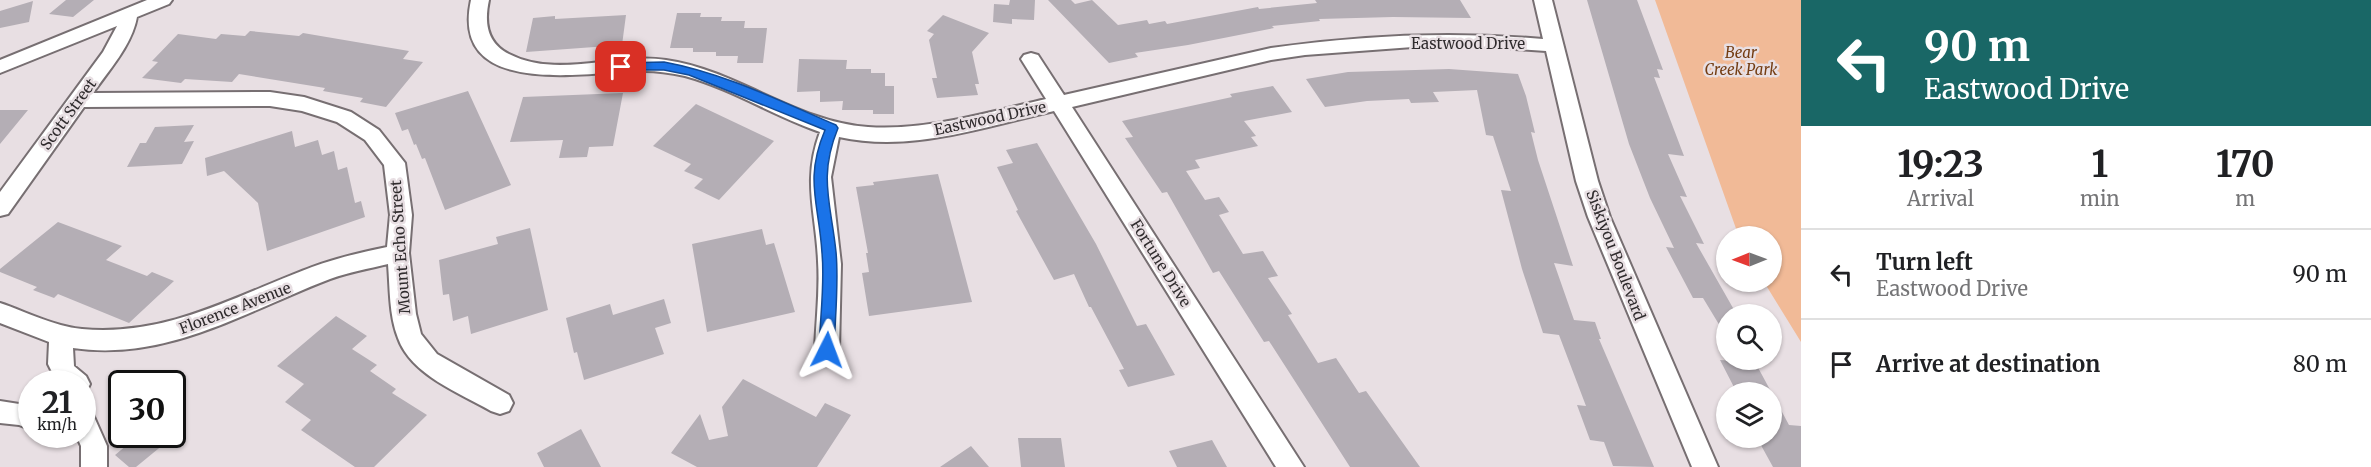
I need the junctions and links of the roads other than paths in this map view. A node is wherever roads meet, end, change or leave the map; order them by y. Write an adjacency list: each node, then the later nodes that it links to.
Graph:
1 (163, 0): 4 (street)
2 (480, 0): 10 (street, Eastwood Drive)
3 (1544, 0): 5 (street, Siskiyou Boulevard)
4 (128, 15): 7 (street); 8 (street, Scott Street)
5 (1554, 46): 9 (street, Eastwood Drive); 21 (street, Siskiyou Boulevard)
6 (1031, 59): 9 (street, Fortune Drive)
7 (0, 67)
8 (79, 100): 11 (street, Scott Street); 12 (street, Mount Echo Street)
9 (1059, 104): 10 (street, Eastwood Drive); 20 (street, Fortune Drive)
10 (832, 128): 15 (street)
11 (0, 208)
12 (398, 253): 14 (street, Florence Avenue); 17 (street, Mount Echo Street)
13 (0, 313): 14 (street, Florence Avenue)
14 (62, 336): 16 (street)
15 (827, 350)
16 (62, 370)
17 (500, 403)
18 (94, 448): 19 (street)
19 (94, 467)
20 (1291, 467)
21 (1705, 467)

